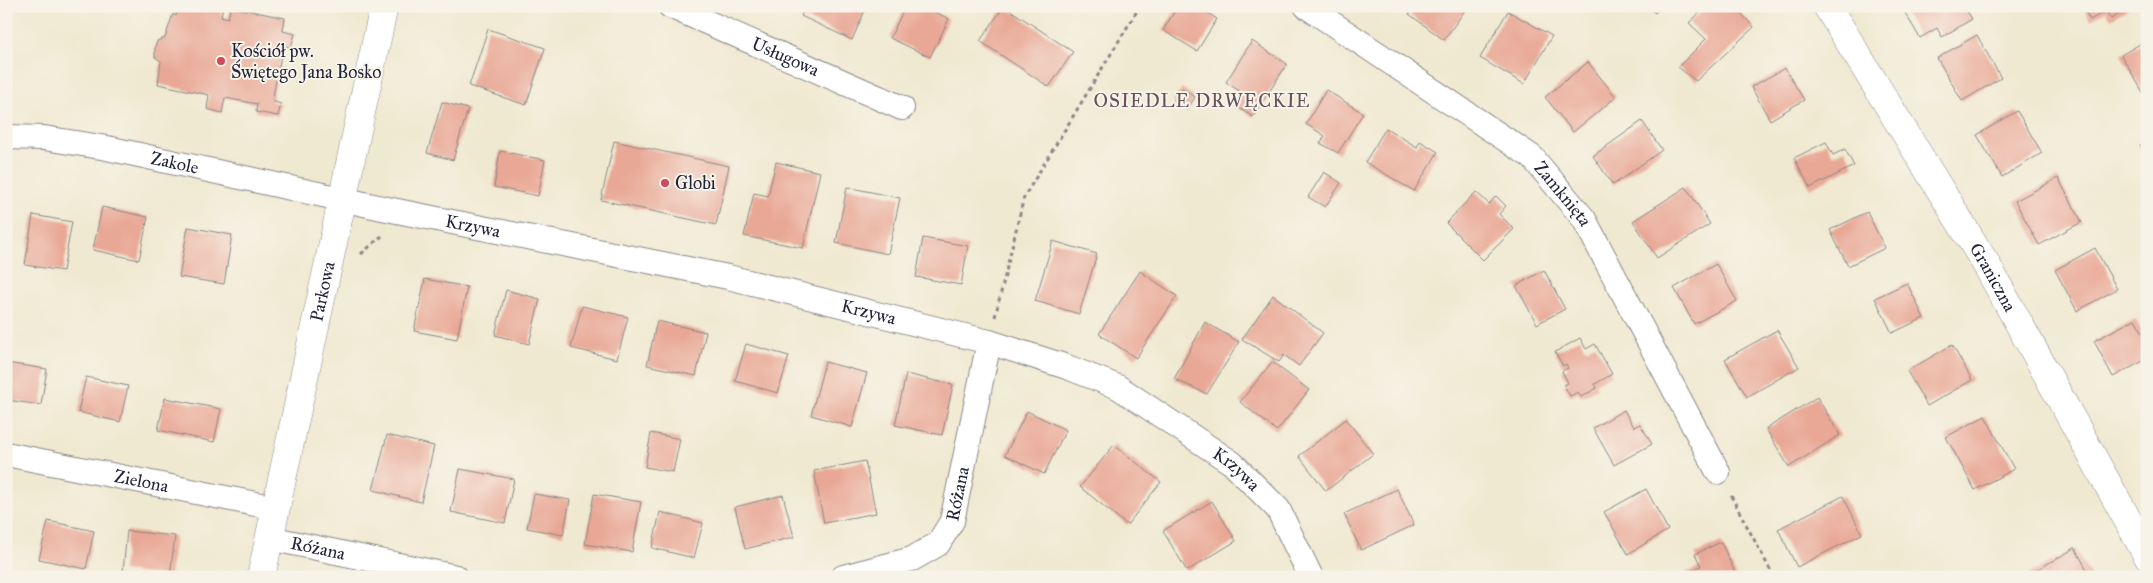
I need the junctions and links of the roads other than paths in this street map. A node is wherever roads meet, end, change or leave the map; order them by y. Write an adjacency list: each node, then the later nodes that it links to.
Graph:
1 (384, 6): 7 (street, Parkowa)
2 (670, 6): 5 (street, Usługowa)
3 (1306, 6): 10 (street, Zamknięta)
4 (1827, 6): 13 (street, Graniczna)
5 (902, 108)
6 (6, 137): 7 (street, Zakole)
7 (342, 200): 8 (street, Krzywa); 11 (street, Parkowa)
8 (989, 342): 16 (street, Różana); 17 (street, Krzywa)
9 (6, 454): 11 (street, Zielona)
10 (1718, 472)
11 (276, 508): 12 (street, Parkowa)
12 (269, 538): 14 (street, Parkowa); 15 (street, Różana)
13 (2147, 555)
14 (261, 577)
15 (456, 577)
16 (843, 577)
17 (1311, 577)

